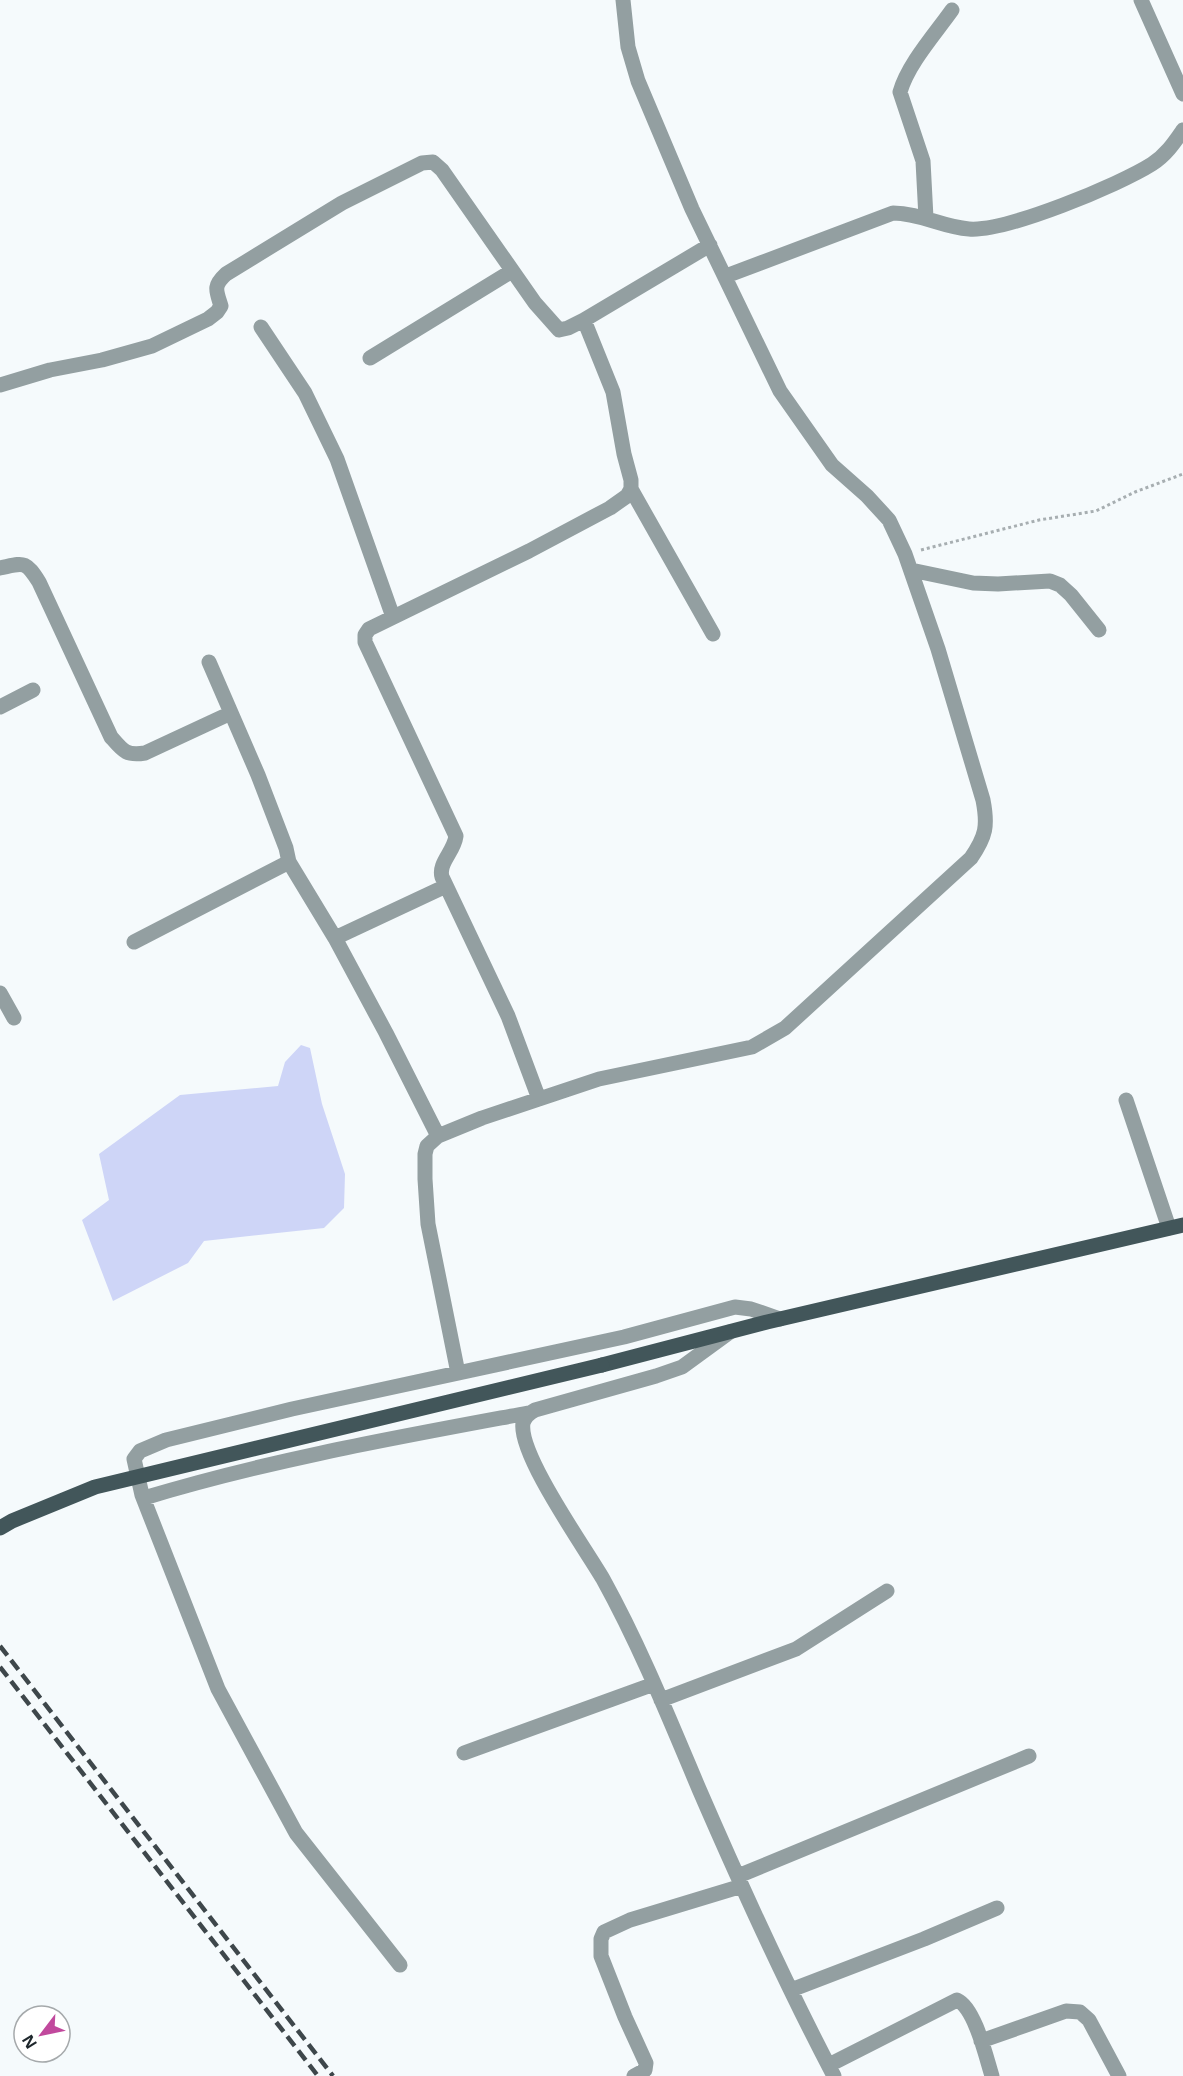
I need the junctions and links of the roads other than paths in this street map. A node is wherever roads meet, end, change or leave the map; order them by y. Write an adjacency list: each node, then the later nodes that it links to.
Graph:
1 (622, 0): 7 (street)
2 (1141, 0): 4 (street)
3 (952, 10): 6 (street)
4 (1183, 94)
5 (1183, 130): 6 (street)
6 (926, 218): 9 (street)
7 (710, 245): 9 (street); 10 (street)
8 (512, 271): 10 (street); 12 (street); 13 (street)
9 (726, 276): 16 (street)
10 (584, 320): 14 (street)
11 (261, 327): 17 (street)
12 (370, 358)
13 (0, 385)
14 (631, 489): 17 (street); 19 (street)
15 (0, 568): 23 (street)
16 (910, 570): 18 (street); 30 (street)
17 (393, 617): 25 (street)
18 (1099, 630)
19 (713, 634)
20 (209, 662): 23 (street)
21 (33, 690): 22 (street)
22 (0, 707)
23 (231, 712): 24 (street)
24 (289, 862): 26 (street); 27 (street)
25 (447, 886): 26 (street); 30 (street)
26 (335, 938): 32 (street)
27 (134, 942)
28 (0, 993): 29 (street)
29 (14, 1018)
30 (539, 1099): 32 (street)
31 (1126, 1100): 33 (street)
32 (438, 1136): 36 (street)
33 (1176, 1227): 34 (main road)
34 (780, 1319): 35 (main road); 36 (street)
35 (730, 1332): 37 (street); 39 (main road, bridge)
36 (458, 1373): 38 (street)
37 (528, 1413): 38 (street); 41 (street)
38 (144, 1498): 47 (street)
39 (0, 1528)
40 (887, 1591): 42 (street)
41 (654, 1684): 42 (street); 43 (street)
42 (661, 1700): 45 (street)
43 (464, 1754)
44 (1029, 1756): 45 (street)
45 (740, 1881): 48 (street); 51 (street)
46 (997, 1908): 48 (street)
47 (400, 1965)
48 (791, 1990): 50 (street)
49 (981, 2041): 50 (street); 52 (street); 53 (street)
50 (831, 2071)
51 (634, 2076)
52 (992, 2076)
53 (1119, 2076)

